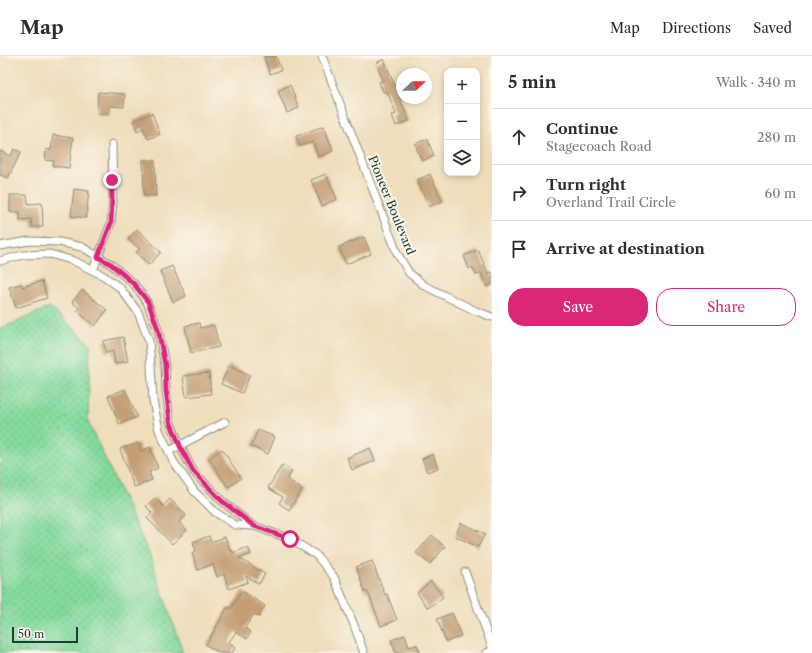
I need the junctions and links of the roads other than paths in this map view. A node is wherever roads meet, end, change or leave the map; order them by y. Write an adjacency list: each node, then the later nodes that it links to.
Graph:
1 (322, 56): 7 (street, Pioneer Boulevard)
2 (112, 144): 4 (street)
3 (0, 246): 4 (street)
4 (98, 257): 6 (street); 9 (street)
5 (0, 261): 6 (street)
6 (93, 270): 10 (street)
7 (492, 317)
8 (225, 422): 9 (street)
9 (180, 446): 10 (street); 11 (street)
10 (169, 451): 11 (street)
11 (254, 526): 15 (street)
12 (465, 572): 13 (street)
13 (492, 647)
14 (492, 650): 16 (street)
15 (364, 653)
16 (486, 653)

